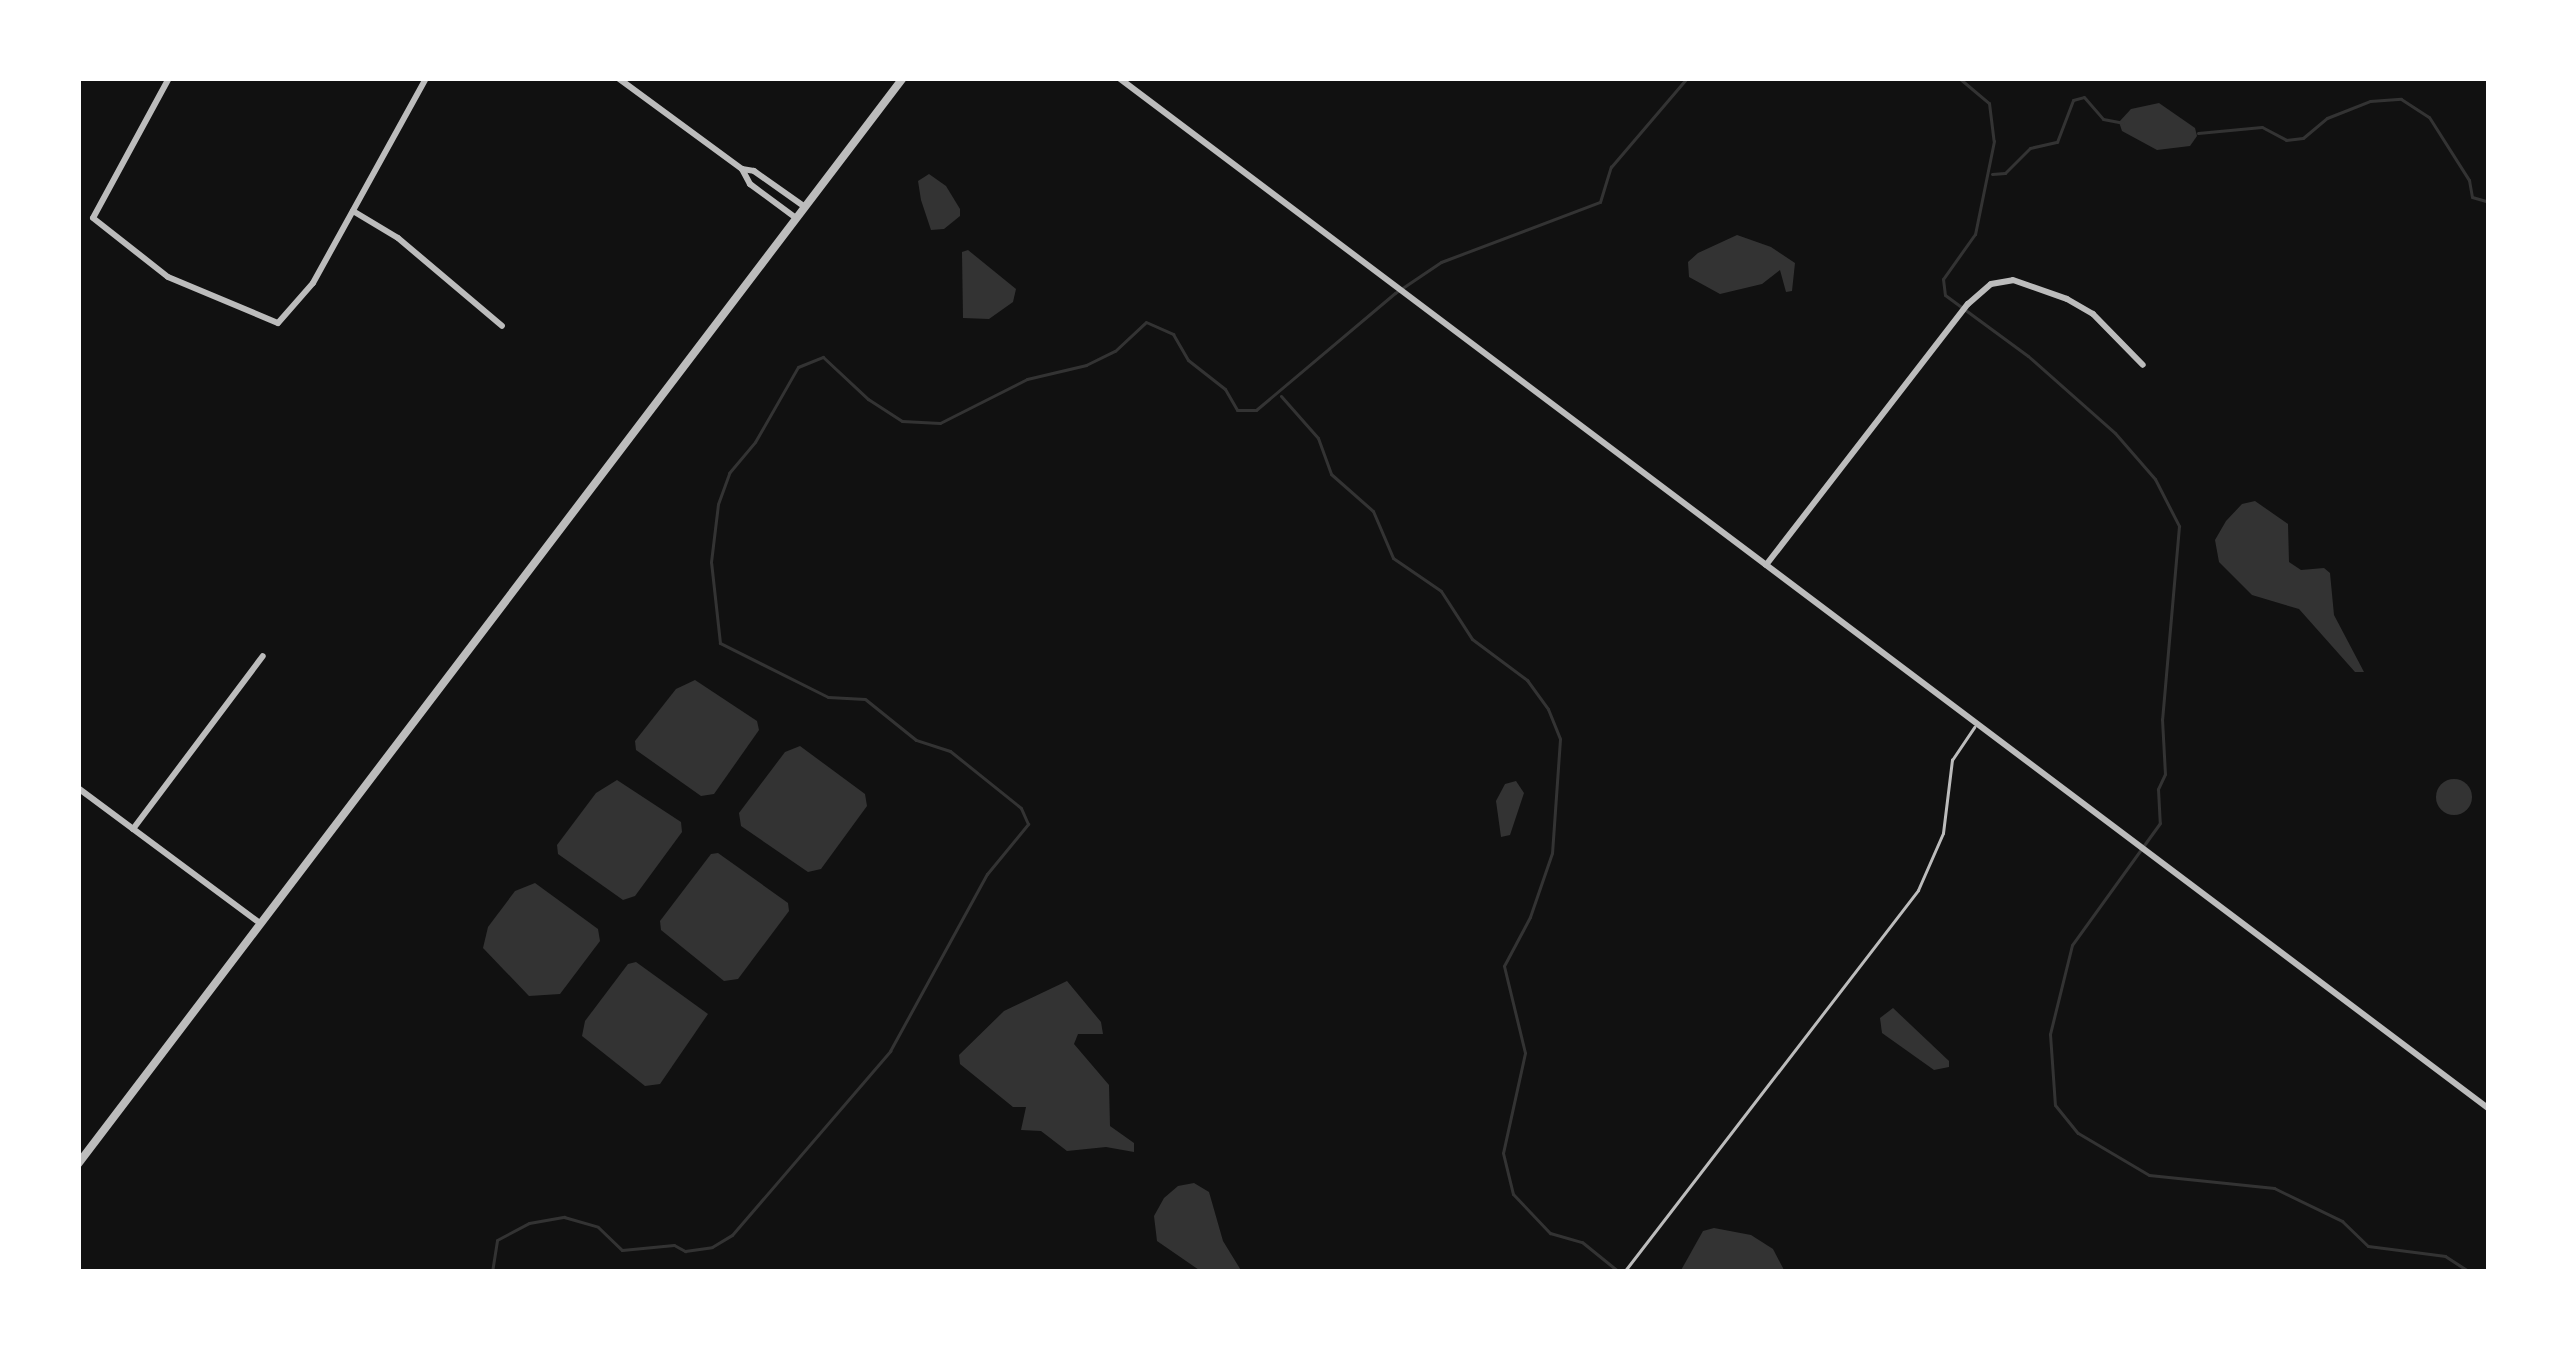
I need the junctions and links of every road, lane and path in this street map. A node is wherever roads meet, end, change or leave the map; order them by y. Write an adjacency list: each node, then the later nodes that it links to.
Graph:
1 (169, 78): 8 (street)
2 (426, 78): 8 (street)
3 (618, 78): 6 (street)
4 (903, 78): 7 (street)
5 (1119, 78): 12 (street)
6 (742, 169): 7 (street); 9 (street)
7 (805, 207): 9 (street)
8 (353, 211): 10 (street)
9 (796, 219): 17 (street)
10 (502, 326)
11 (2143, 365): 12 (street)
12 (1766, 565): 14 (street)
13 (263, 656): 16 (street)
14 (1977, 723): 18 (street); 20 (lane)
15 (78, 788): 16 (street)
16 (133, 829): 17 (street)
17 (260, 924): 19 (street)
18 (2489, 1108)
19 (78, 1164)
20 (1624, 1272)

